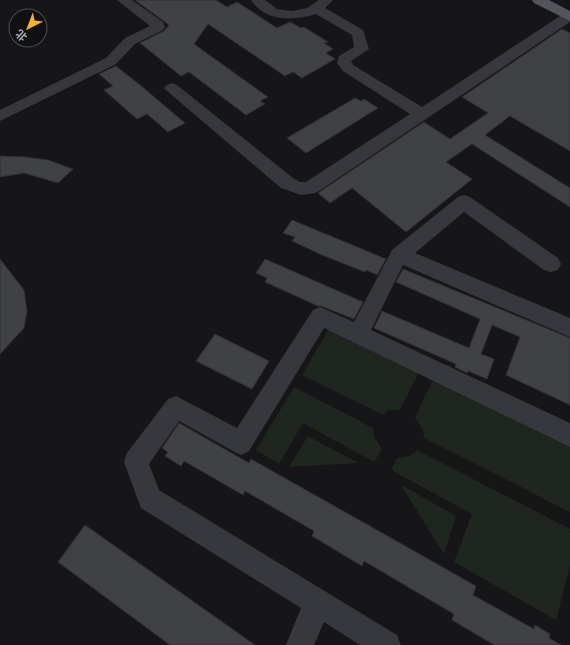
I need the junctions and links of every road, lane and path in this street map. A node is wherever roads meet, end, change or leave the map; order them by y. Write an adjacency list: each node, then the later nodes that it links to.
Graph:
1 (124, 0): 8 (lane)
2 (258, 0): 4 (lane)
3 (539, 0): 5 (main road)
4 (322, 5): 7 (lane)
5 (569, 17): 7 (lane)
6 (172, 88): 7 (lane)
7 (422, 114)
8 (0, 116)
9 (400, 255): 10 (lane); 11 (lane); 12 (lane)
10 (551, 264)
11 (570, 328)
12 (359, 333): 13 (lane); 14 (lane)
13 (570, 435)
14 (318, 602): 15 (lane); 16 (lane)
15 (300, 645)
16 (388, 645)

